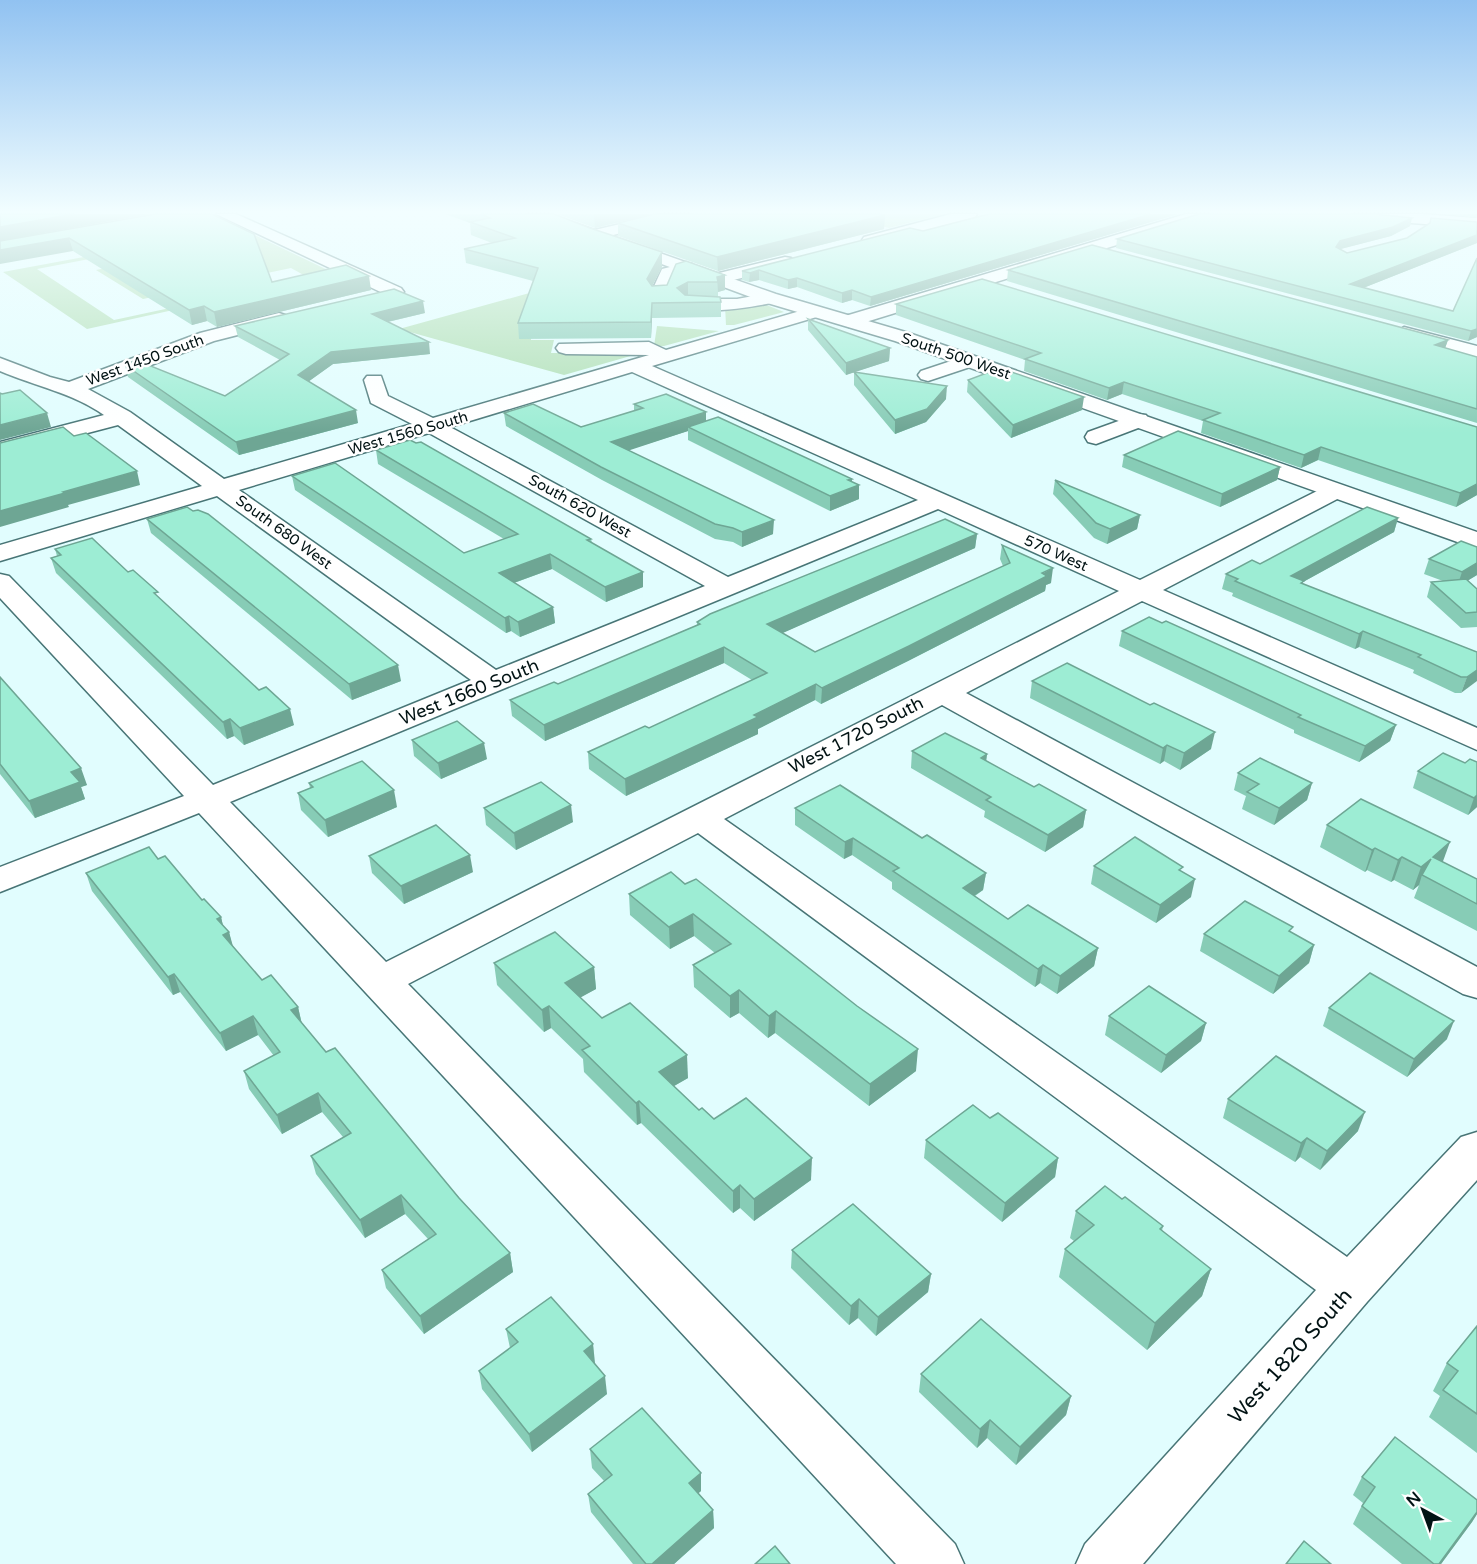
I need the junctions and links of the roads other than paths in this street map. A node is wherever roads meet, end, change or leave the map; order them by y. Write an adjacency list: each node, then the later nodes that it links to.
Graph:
1 (383, 287): 9 (street)
2 (662, 287): 7 (street)
3 (739, 287): 8 (street, South 500 West)
4 (960, 287): 13 (street)
5 (999, 287): 6 (street)
6 (1014, 292)
7 (659, 295)
8 (770, 298): 10 (street); 11 (street, South 500 West)
9 (360, 300)
10 (688, 304)
11 (814, 312): 13 (street, South 500 West); 17 (street, West 1560 South)
12 (292, 316): 23 (street, West 1450 South)
13 (849, 321): 18 (street, South 500 West)
14 (1386, 328): 16 (street)
15 (566, 348): 17 (street)
16 (1477, 352)
17 (671, 356): 20 (street, West 1560 South)
18 (969, 361): 21 (street); 25 (street, South 500 West)
19 (1, 365): 23 (street, South 680 West)
20 (635, 366): 26 (street, West 1560 South); 31 (street, 570 West)
21 (928, 375)
22 (374, 380): 26 (street, South 620 West)
23 (70, 388): 24 (street, South 680 West)
24 (122, 417): 28 (street); 29 (street, South 680 West)
25 (1138, 420): 27 (street); 30 (street, South 500 West)
26 (432, 426): 29 (street, West 1560 South); 35 (street, South 620 West)
27 (1096, 437)
28 (0, 448)
29 (223, 488): 33 (street, West 1560 South); 37 (street, South 680 West)
30 (1335, 490): 32 (street, South 500 West); 36 (street, West 1720 South)
31 (937, 501): 35 (street, West 1660 South); 36 (street, 570 West)
32 (1477, 541)
33 (0, 552)
34 (0, 582): 40 (street)
35 (727, 587): 37 (street, West 1660 South)
36 (1141, 590): 38 (street, West 1720 South); 39 (street, 570 West)
37 (493, 682): 40 (street, West 1660 South)
38 (941, 692): 41 (street, West 1720 South); 44 (street)
39 (1477, 740)
40 (207, 800): 42 (street, West 1660 South); 43 (street)
41 (698, 817): 43 (street, West 1720 South); 46 (street)
42 (0, 880)
43 (379, 982): 47 (street)
44 (1477, 984)
45 (1477, 1150): 46 (street, West 1820 South)
46 (1350, 1287): 48 (street, West 1820 South)
47 (935, 1564)
48 (1105, 1564)

